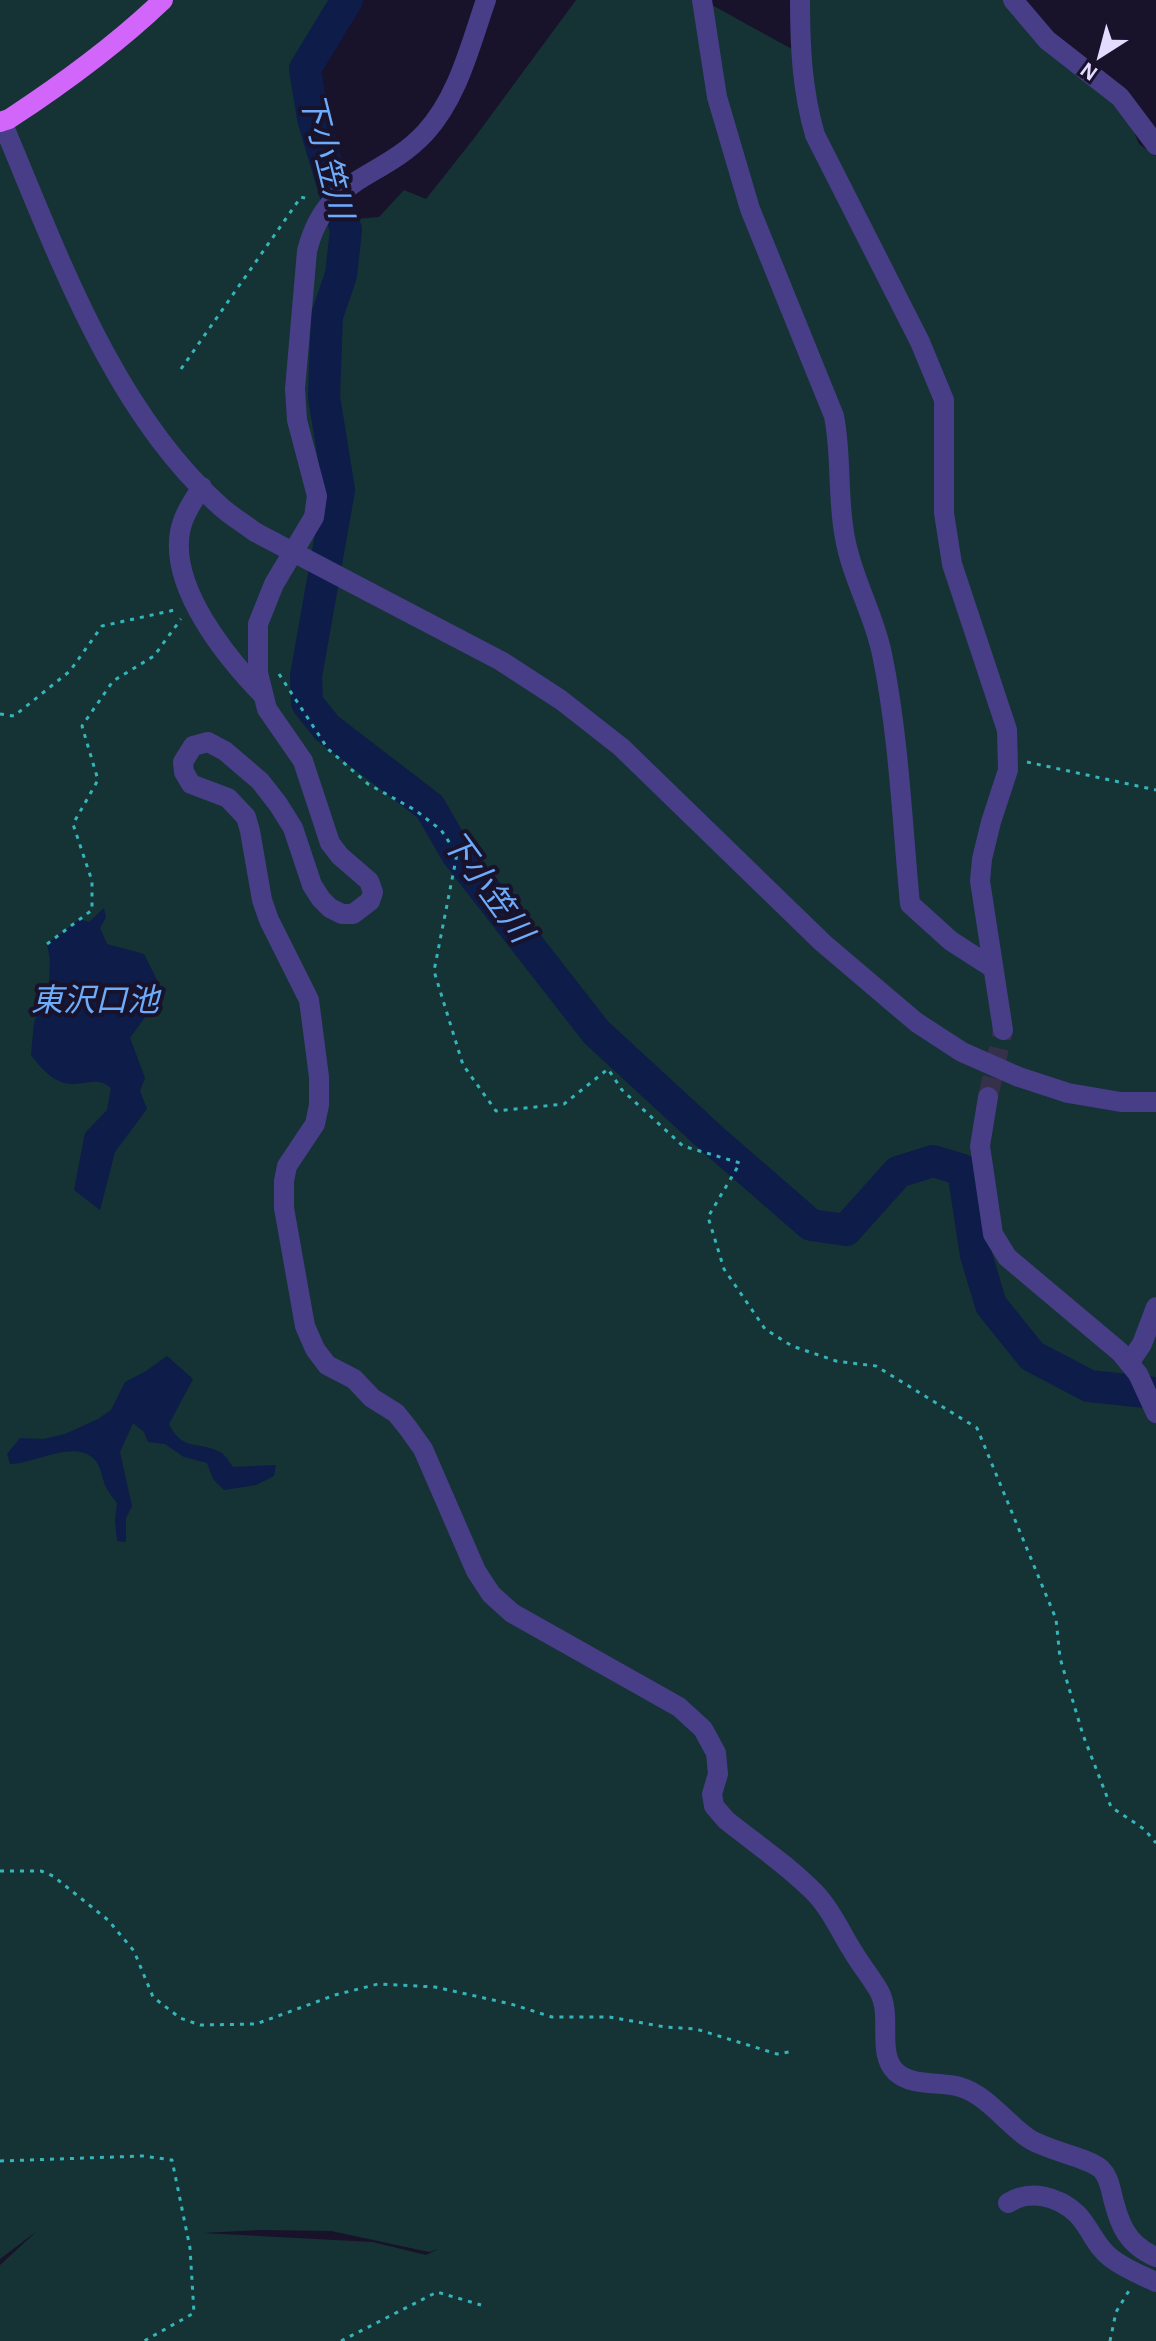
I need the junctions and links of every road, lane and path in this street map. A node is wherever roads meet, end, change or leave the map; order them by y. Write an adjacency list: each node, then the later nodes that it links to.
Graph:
1 (163, 0): 6 (main road)
2 (486, 0): 8 (street)
3 (702, 0): 19 (street)
4 (800, 0): 16 (street)
5 (1013, 0): 7 (street)
6 (1, 122): 10 (street)
7 (1156, 145)
8 (324, 210): 9 (path); 14 (street)
9 (181, 369)
10 (202, 487): 14 (street); 22 (street, bridge)
11 (190, 606): 15 (path)
12 (181, 619): 18 (path)
13 (276, 669): 26 (path)
14 (263, 695): 31 (street)
15 (0, 714)
16 (1008, 758): 17 (path); 19 (street)
17 (1156, 790)
18 (47, 944)
19 (993, 968): 20 (street)
20 (1003, 1030)
21 (988, 1097): 24 (street)
22 (1156, 1102)
23 (1156, 1307): 24 (street)
24 (1129, 1363): 25 (street)
25 (1156, 1413)
26 (1156, 1843)
27 (0, 1871): 28 (path)
28 (789, 2052)
29 (0, 2161): 35 (path)
30 (1008, 2203): 32 (street)
31 (1156, 2257)
32 (1156, 2282)
33 (1130, 2289): 37 (path)
34 (481, 2305): 36 (path)
35 (144, 2341)
36 (341, 2341)
37 (1110, 2341)

